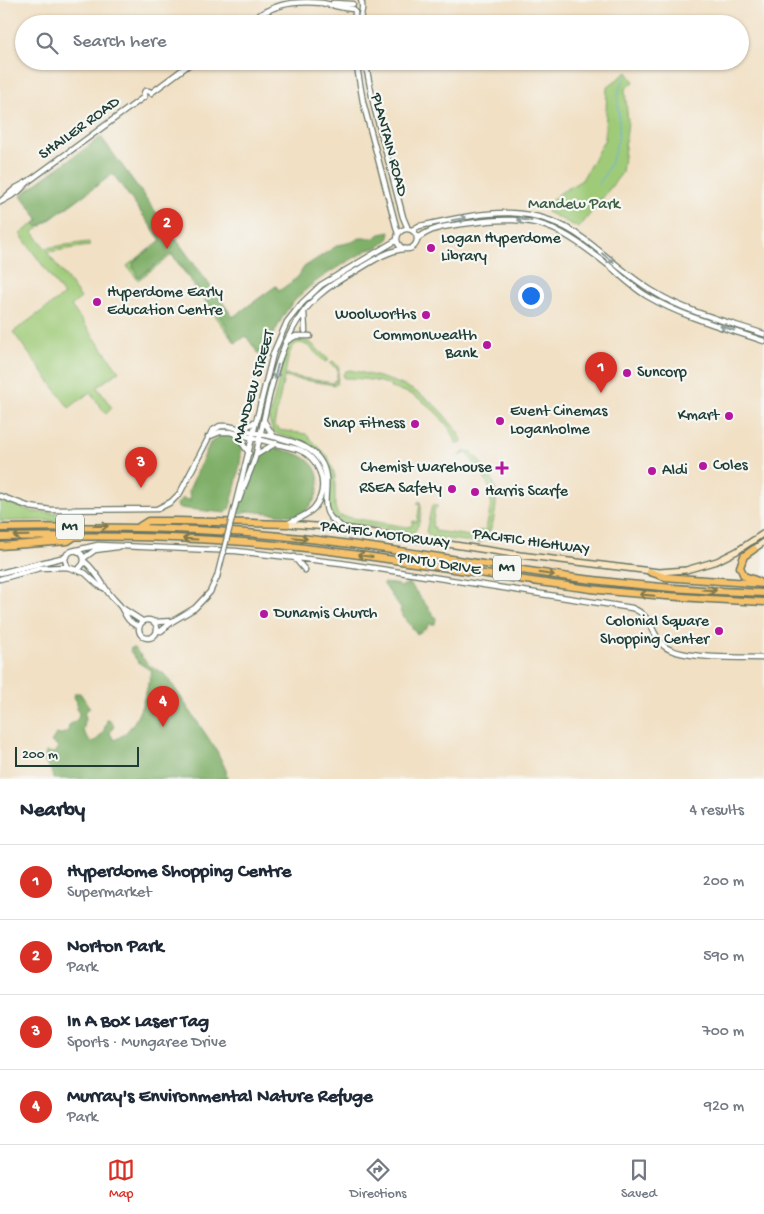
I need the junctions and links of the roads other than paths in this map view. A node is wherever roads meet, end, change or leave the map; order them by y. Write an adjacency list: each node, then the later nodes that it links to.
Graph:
1 (293, 0): 3 (street); 5 (street)
2 (362, 2): 3 (street); 4 (street)
3 (354, 6): 4 (street)
4 (362, 11): 6 (street)
5 (259, 15)
6 (361, 15)
7 (182, 70): 10 (street, SHAILER ROAD)
8 (358, 70): 12 (street, PLANTAIN ROAD)
9 (367, 70): 11 (street, PLANTAIN ROAD)
10 (0, 202)
11 (410, 229): 12 (street); 13 (street); 18 (street, one-way to 18)
12 (398, 234): 14 (street)
13 (417, 239): 15 (street); 20 (street, one-way to 13)
14 (397, 240): 15 (street); 22 (street, MANDEW STREET)
15 (404, 249): 16 (street, MANDEW STREET)
16 (304, 311): 17 (street); 21 (street, MANDEW STREET)
17 (305, 331)
18 (764, 334)
19 (310, 336): 21 (street)
20 (764, 341)
21 (285, 342): 23 (street, MANDEW STREET, one-way to 23)
22 (257, 420): 24 (street); 26 (street, MANDEW STREET)
23 (264, 421): 28 (street, MANDEW STREET); 29 (street)
24 (242, 430): 26 (street); 27 (street)
25 (236, 434): 26 (street); 27 (street); 31 (street)
26 (253, 435): 28 (street); 31 (street, MANDEW STREET)
27 (208, 437): 33 (street)
28 (260, 437): 29 (street); 30 (street); 32 (street, MANDEW STREET)
29 (275, 437): 38 (street)
30 (276, 443): 32 (street); 35 (street)
31 (249, 453): 34 (street, MANDEW STREET)
32 (256, 456): 34 (street, MANDEW STREET)
33 (0, 496)
34 (236, 506): 62 (street, MANDEW STREET, bridge)
35 (287, 524): 36 (highway); 38 (main road, PACIFIC HIGHWAY)
36 (139, 527): 37 (highway, PACIFIC MOTORWAY / M1, one-way to 36); 58 (highway, PACIFIC MOTORWAY / M1, one-way to 58)
37 (0, 528)
38 (343, 528): 53 (main road, PACIFIC HIGHWAY)
39 (764, 533): 53 (main road, PACIFIC HIGHWAY)
40 (0, 536): 41 (highway, PACIFIC MOTORWAY / M1, one-way to 40)
41 (78, 536): 43 (highway); 59 (highway, PACIFIC MOTORWAY / M1, one-way to 41)
42 (764, 542): 45 (main road)
43 (0, 546)
44 (118, 547): 46 (street, PINTU DRIVE); 48 (street, PINTU DRIVE); 49 (street, PINTU DRIVE)
45 (754, 549): 56 (highway)
46 (77, 550): 47 (street); 49 (street)
47 (65, 557): 50 (street); 54 (street)
48 (294, 557): 52 (street); 66 (street, PINTU DRIVE)
49 (84, 560): 51 (street); 57 (street)
50 (68, 566): 51 (street); 55 (street)
51 (78, 569): 57 (street)
52 (305, 570)
53 (650, 572): 56 (highway)
54 (0, 573)
55 (0, 579)
56 (764, 583)
57 (106, 589): 60 (street)
58 (764, 593)
59 (764, 602)
60 (122, 608): 61 (street); 64 (street)
61 (142, 621): 63 (street); 64 (street)
62 (173, 621): 63 (street, MANDEW STREET); 65 (street, MANDEW STREET)
63 (155, 622): 65 (street)
64 (139, 626): 65 (street)
65 (156, 631)
66 (764, 658)

